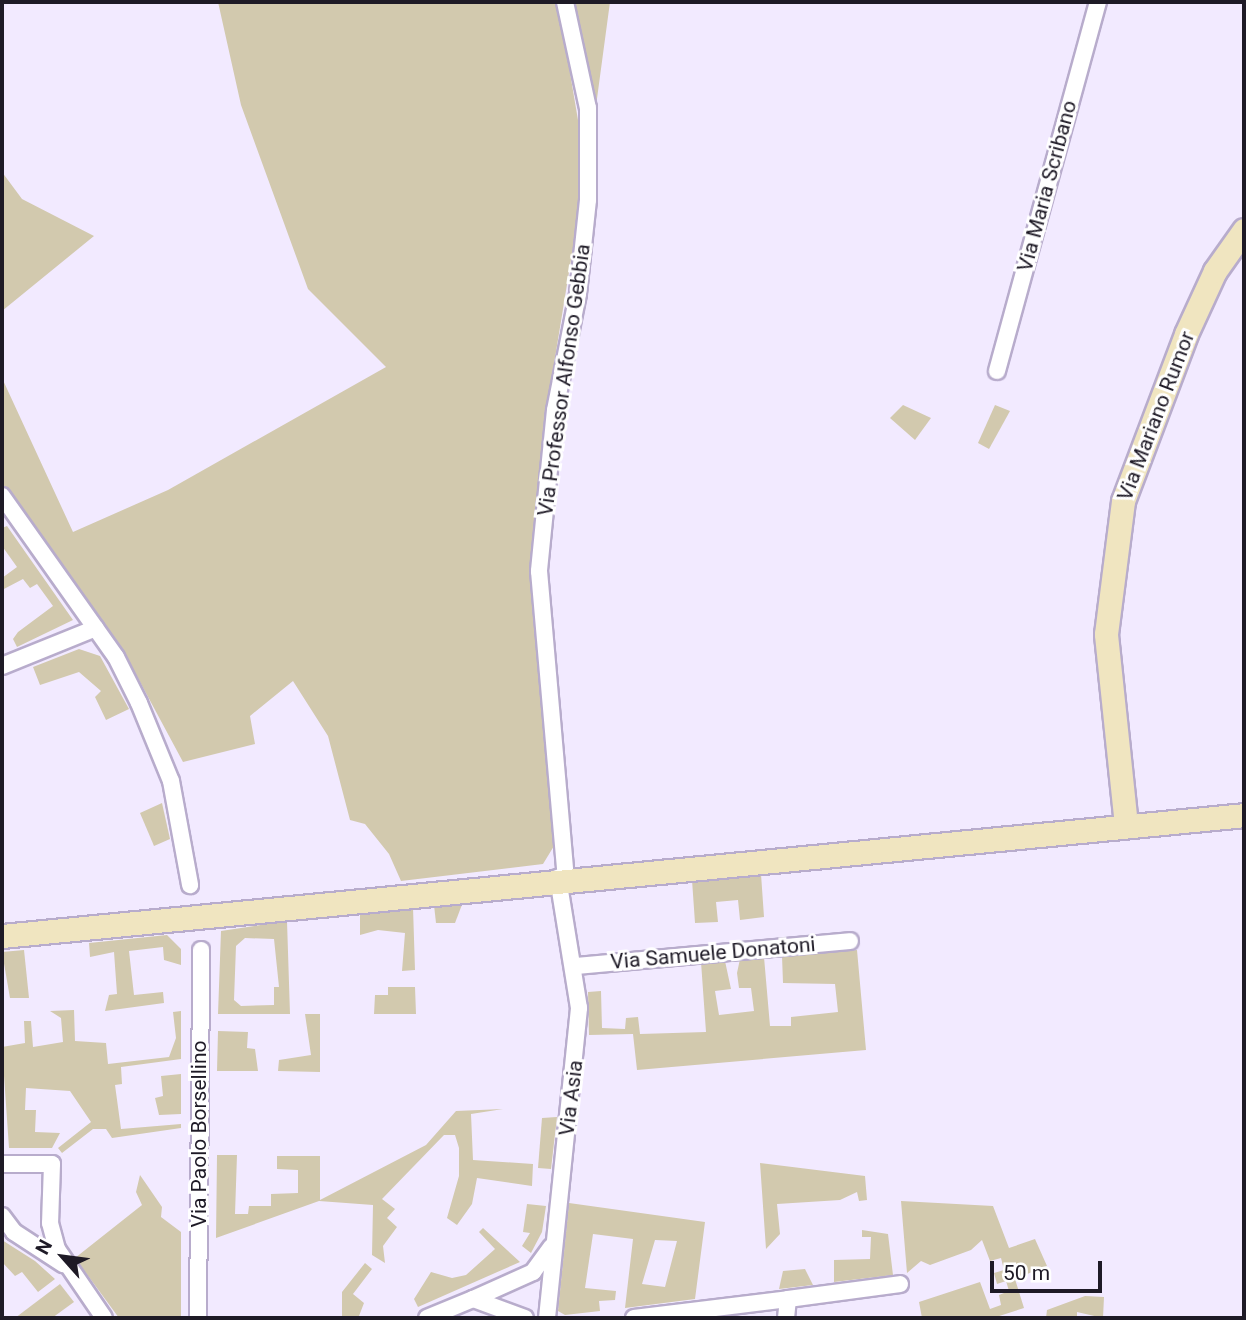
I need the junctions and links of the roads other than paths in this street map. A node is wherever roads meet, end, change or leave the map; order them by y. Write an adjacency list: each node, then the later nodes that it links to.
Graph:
1 (565, 2): 10 (street, Via Professor Alfonso Gebbia)
2 (1098, 2): 4 (street, Via Maria Scribano)
3 (1244, 230): 9 (main road, Via Mariano Rumor)
4 (996, 371)
5 (2, 496): 6 (street)
6 (96, 628): 7 (street); 11 (street)
7 (2, 666)
8 (1244, 815): 9 (main road)
9 (1126, 825): 10 (main road)
10 (562, 877): 12 (main road); 15 (street, Via Asia)
11 (190, 885)
12 (2, 936)
13 (850, 941): 15 (street, Via Samuele Donatoni)
14 (201, 950): 24 (street, Via Paolo Borsellino)
15 (576, 966): 18 (street, Via Asia)
16 (2, 1164): 19 (street)
17 (2, 1216): 19 (street)
18 (553, 1245): 21 (street); 27 (street, Via Asia)
19 (63, 1264): 23 (street)
20 (900, 1284): 22 (street)
21 (473, 1299): 25 (street); 26 (street)
22 (788, 1299): 28 (street); 29 (street)
23 (104, 1318)
24 (198, 1318)
25 (427, 1318)
26 (525, 1318)
27 (547, 1318)
28 (634, 1318)
29 (786, 1318)

